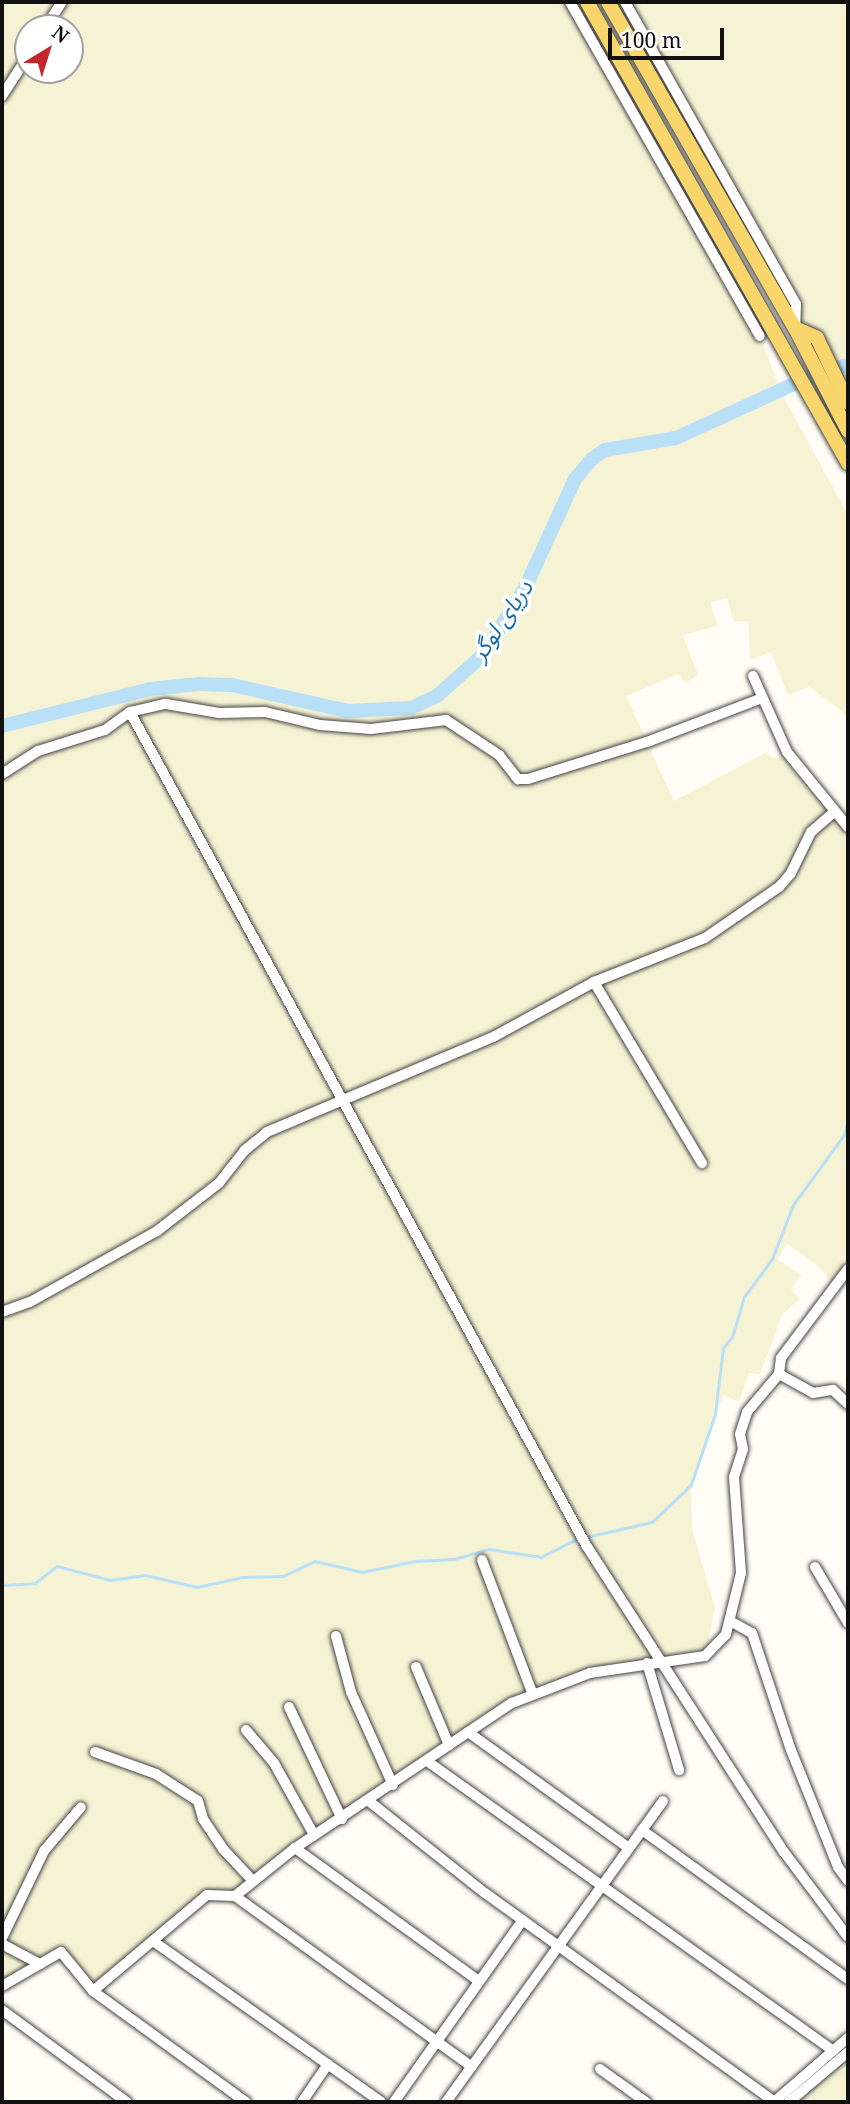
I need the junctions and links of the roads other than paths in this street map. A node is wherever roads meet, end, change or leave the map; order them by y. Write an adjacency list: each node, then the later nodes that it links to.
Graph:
1 (570, 2): 8 (street)
2 (587, 2): 11 (main road)
3 (608, 2): 7 (main road)
4 (625, 2): 7 (street)
5 (14, 78): 6 (street)
6 (2, 96)
7 (795, 328): 9 (main road); 10 (main road)
8 (760, 336)
9 (847, 399)
10 (848, 431)
11 (848, 464)
12 (754, 676): 13 (street)
13 (762, 698): 14 (street); 16 (street)
14 (130, 712): 15 (street); 19 (street)
15 (2, 774)
16 (833, 813): 17 (street); 18 (street)
17 (848, 827)
18 (594, 982): 19 (street); 20 (street)
19 (343, 1099): 22 (street); 30 (street)
20 (702, 1163)
21 (848, 1269): 23 (street)
22 (2, 1312)
23 (779, 1374): 24 (street); 27 (street)
24 (848, 1405)
25 (482, 1560): 33 (street)
26 (816, 1567): 28 (street)
27 (730, 1621): 30 (street); 51 (street)
28 (848, 1623)
29 (336, 1636): 41 (street)
30 (665, 1661): 31 (street); 55 (street)
31 (647, 1663): 33 (street); 40 (street)
32 (416, 1667): 37 (street)
33 (532, 1692): 36 (street)
34 (289, 1707): 45 (street)
35 (246, 1730): 47 (street)
36 (468, 1732): 37 (street); 49 (street)
37 (449, 1745): 39 (street)
38 (95, 1752): 50 (street)
39 (427, 1760): 41 (street); 52 (street)
40 (679, 1770)
41 (393, 1785): 43 (street)
42 (663, 1801): 46 (street)
43 (370, 1802): 45 (street); 54 (street)
44 (82, 1807): 56 (street)
45 (342, 1819): 47 (street)
46 (642, 1829): 49 (street); 61 (street)
47 (314, 1835): 48 (street)
48 (295, 1848): 50 (street); 62 (street)
49 (629, 1848): 52 (street)
50 (253, 1881): 53 (street)
51 (848, 1881)
52 (602, 1886): 59 (street); 68 (street)
53 (235, 1896): 57 (street); 67 (street)
54 (523, 1920): 59 (street); 62 (street)
55 (848, 1937)
56 (2, 1938)
57 (153, 1941): 64 (street); 70 (street)
58 (2, 1944): 60 (street)
59 (559, 1946): 71 (street); 81 (street)
60 (40, 1964): 63 (street); 64 (street)
61 (848, 1979)
62 (480, 1980): 67 (street)
63 (2, 1986)
64 (93, 1991): 74 (street)
65 (2, 2010): 75 (street)
66 (848, 2038): 68 (street)
67 (436, 2041): 71 (street); 78 (street)
68 (833, 2051): 81 (street)
69 (848, 2052): 82 (street)
70 (328, 2064): 76 (street); 77 (street)
71 (472, 2067): 73 (street)
72 (600, 2069): 80 (street)
73 (449, 2098): 79 (street)
74 (240, 2101)
75 (127, 2102)
76 (302, 2102)
77 (382, 2102)
78 (394, 2102)
79 (464, 2102)
80 (646, 2102)
81 (774, 2102)
82 (789, 2102)

